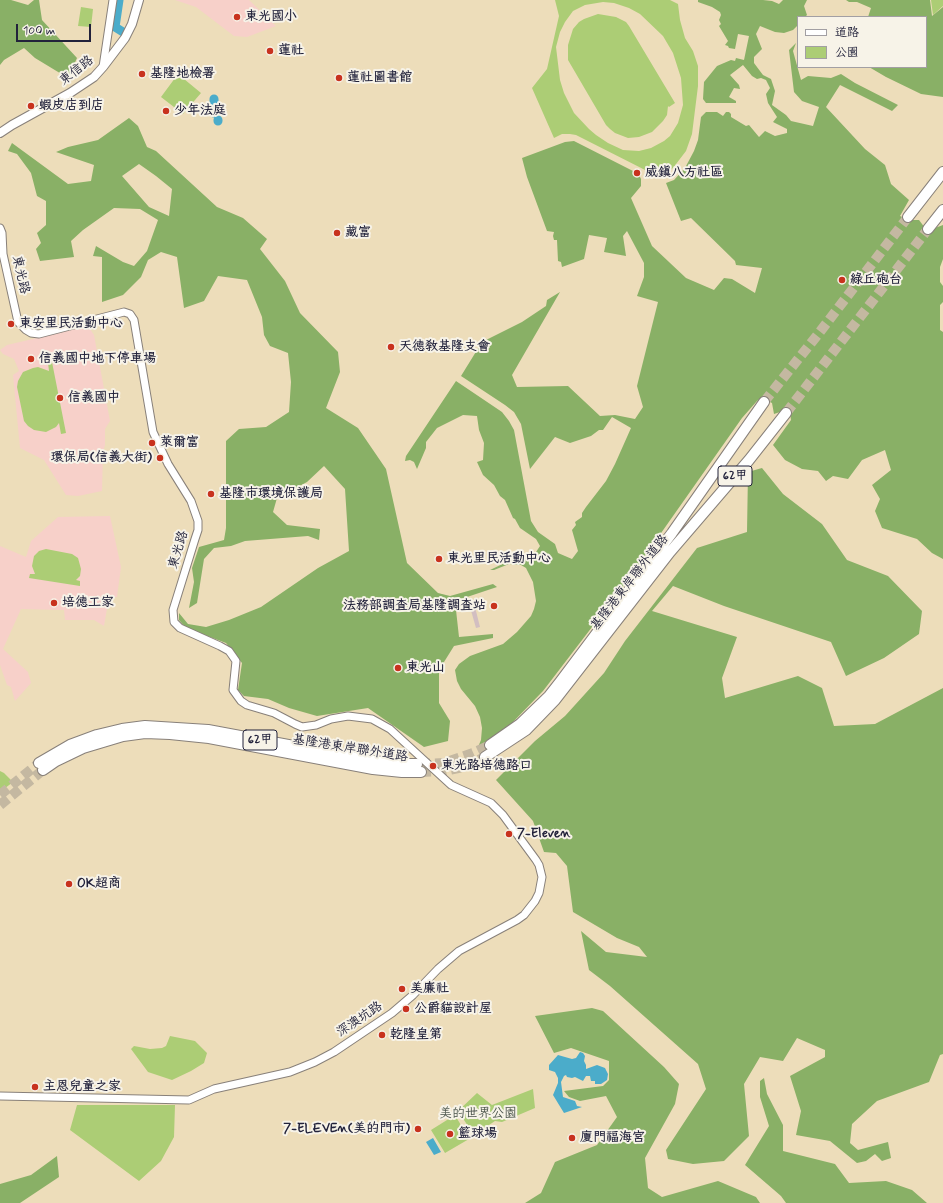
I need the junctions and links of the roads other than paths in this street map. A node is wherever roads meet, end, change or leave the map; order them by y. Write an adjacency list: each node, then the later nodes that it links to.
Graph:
1 (114, 0): 3 (street)
2 (139, 0): 3 (main road, 東信路)
3 (103, 67): 4 (main road, 東信路)
4 (0, 133)
5 (943, 172): 7 (highway)
6 (943, 210): 9 (highway)
7 (908, 217)
8 (0, 228): 20 (street, 東光路)
9 (928, 229)
10 (764, 402): 12 (highway, 基隆港東岸聯外道路 / 62甲)
11 (786, 413): 13 (highway, 基隆港東岸聯外道路 / 62甲)
12 (716, 470): 13 (highway); 14 (highway, 基隆港東岸聯外道路 / 62甲)
13 (730, 482): 14 (highway, 基隆港東岸聯外道路 / 62甲)
14 (609, 623): 15 (highway, 基隆港東岸聯外道路 / 62甲)
15 (523, 727): 16 (highway, 基隆港東岸聯外道路 / 62甲); 17 (highway, 基隆港東岸聯外道路 / 62甲)
16 (490, 745)
17 (485, 757)
18 (41, 766): 19 (highway, 基隆港東岸聯外道路 / 62甲)
19 (419, 768)
20 (444, 779): 21 (street, 深澳坑路)
21 (0, 1096)

